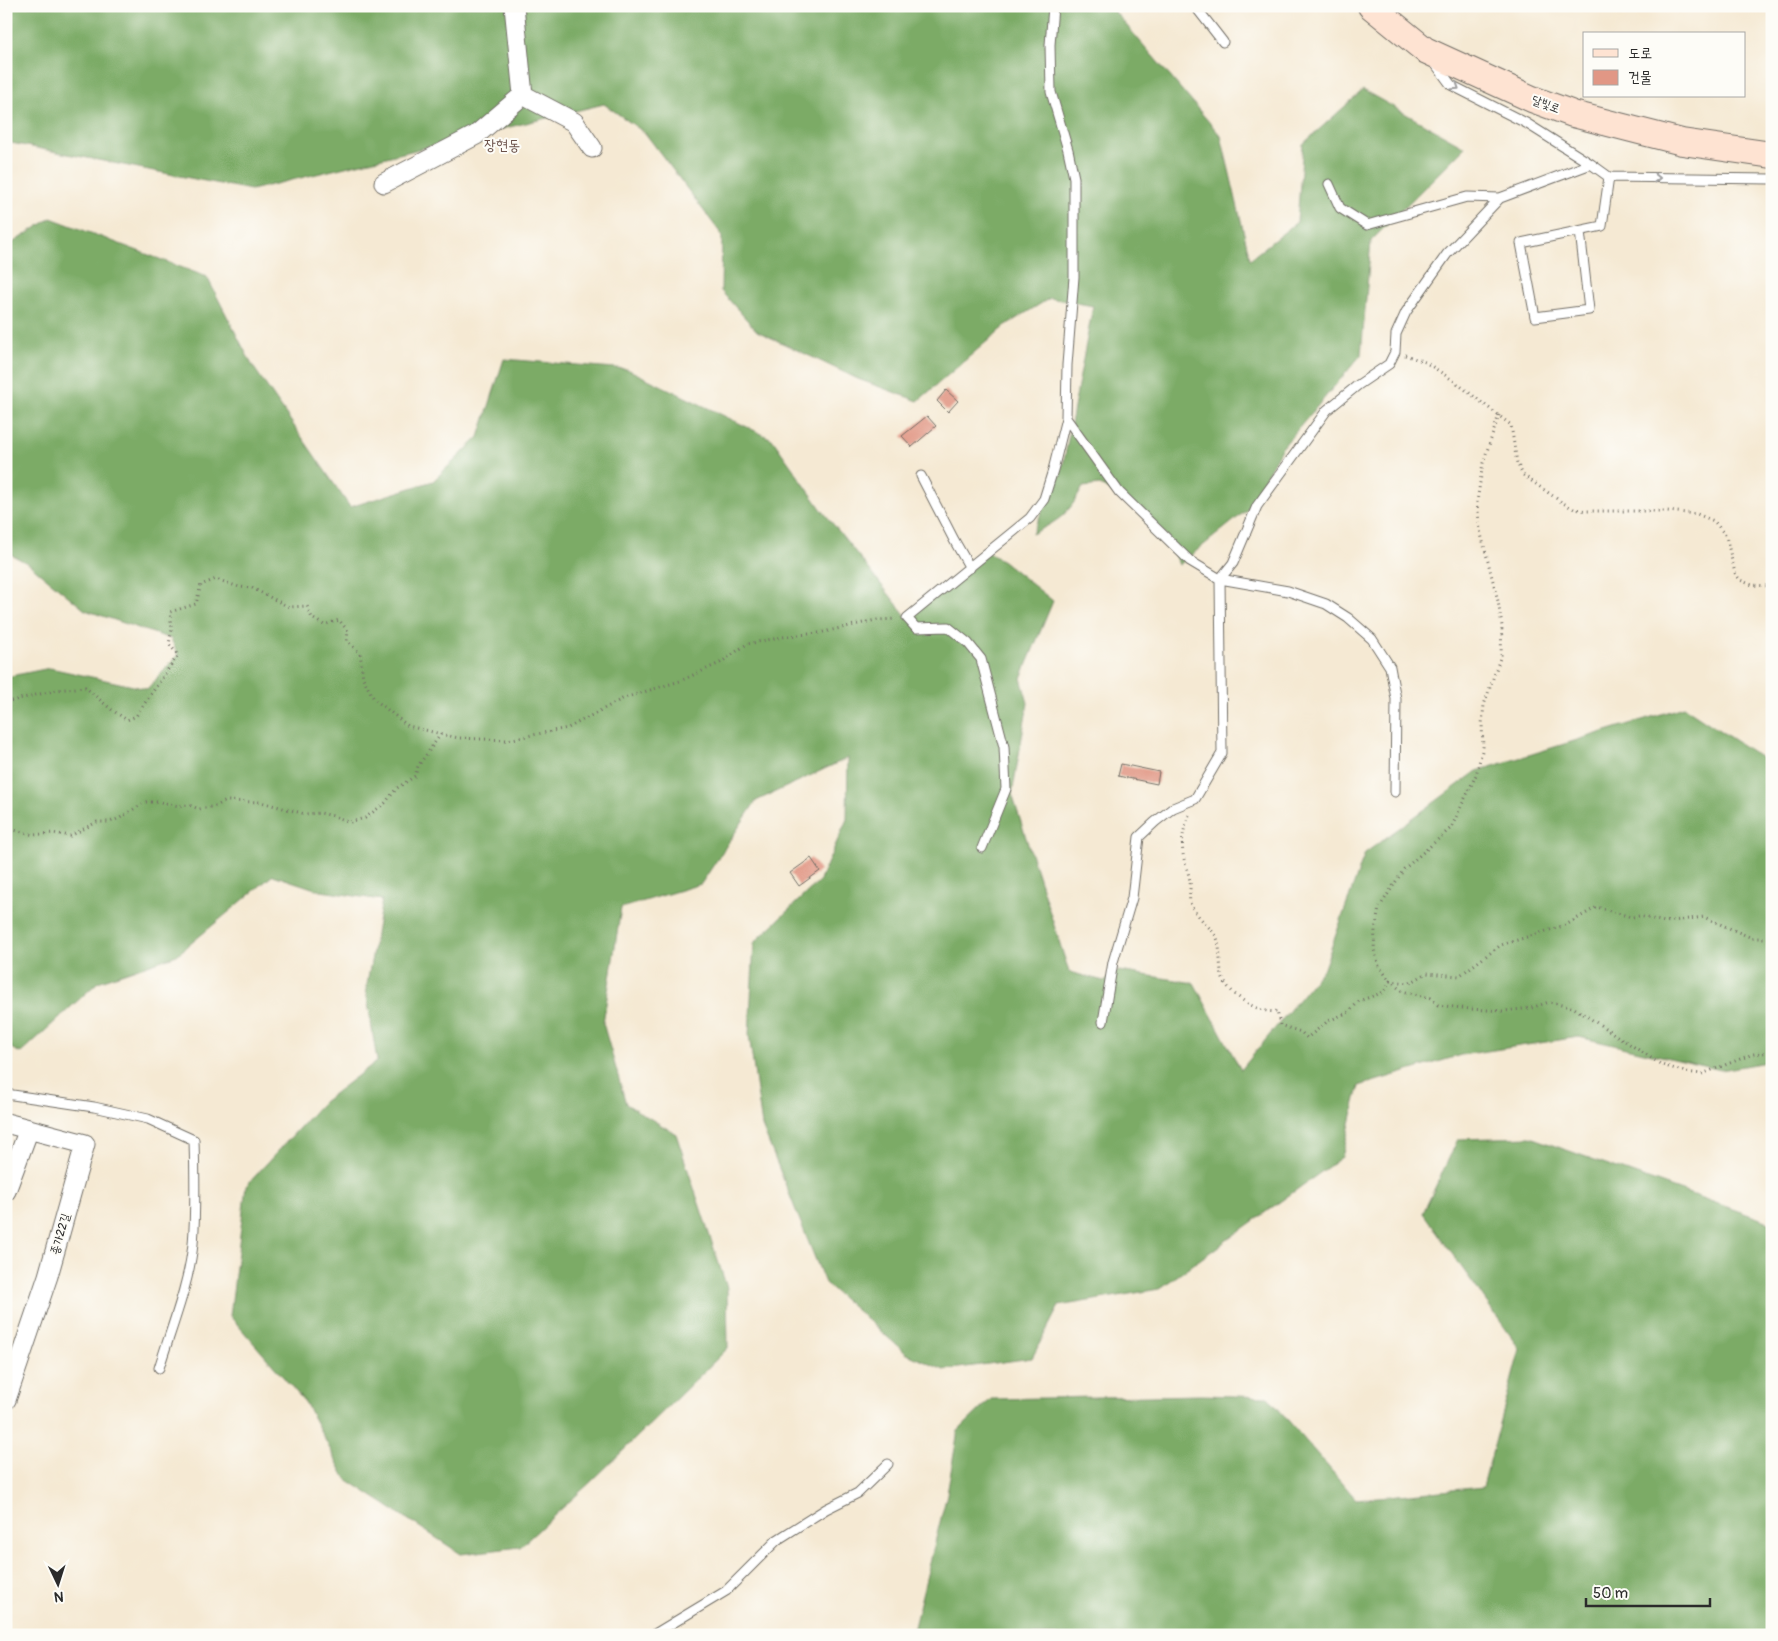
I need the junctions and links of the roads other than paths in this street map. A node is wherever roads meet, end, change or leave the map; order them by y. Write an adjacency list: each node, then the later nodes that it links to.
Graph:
1 (514, 6): 7 (street)
2 (1052, 6): 17 (lane)
3 (1196, 6): 5 (lane)
4 (1371, 6): 6 (main road, 달빛로)
5 (1223, 42)
6 (1425, 50): 9 (main road, 달빛로); 10 (lane, one-way to 10)
7 (523, 95): 8 (street); 13 (street)
8 (592, 148)
9 (1772, 155)
10 (1590, 164): 11 (lane); 15 (lane)
11 (1609, 177): 12 (lane, one-way to 12); 16 (lane)
12 (1772, 180)
13 (384, 183)
14 (1329, 184): 15 (lane)
15 (1500, 198): 20 (lane)
16 (1580, 231): 16 (lane)
17 (1066, 418): 19 (lane); 20 (lane)
18 (921, 476): 19 (lane)
19 (970, 568): 22 (lane)
20 (1220, 579): 21 (lane); 23 (lane)
21 (1395, 792)
22 (982, 848)
23 (1103, 1022)
24 (6, 1094): 28 (lane)
25 (6, 1123): 26 (street, 종가22길)
26 (29, 1128): 27 (street); 29 (street, 종가22길)
27 (6, 1191)
28 (159, 1368)
29 (6, 1400)
30 (888, 1464): 31 (lane)
31 (653, 1635)

